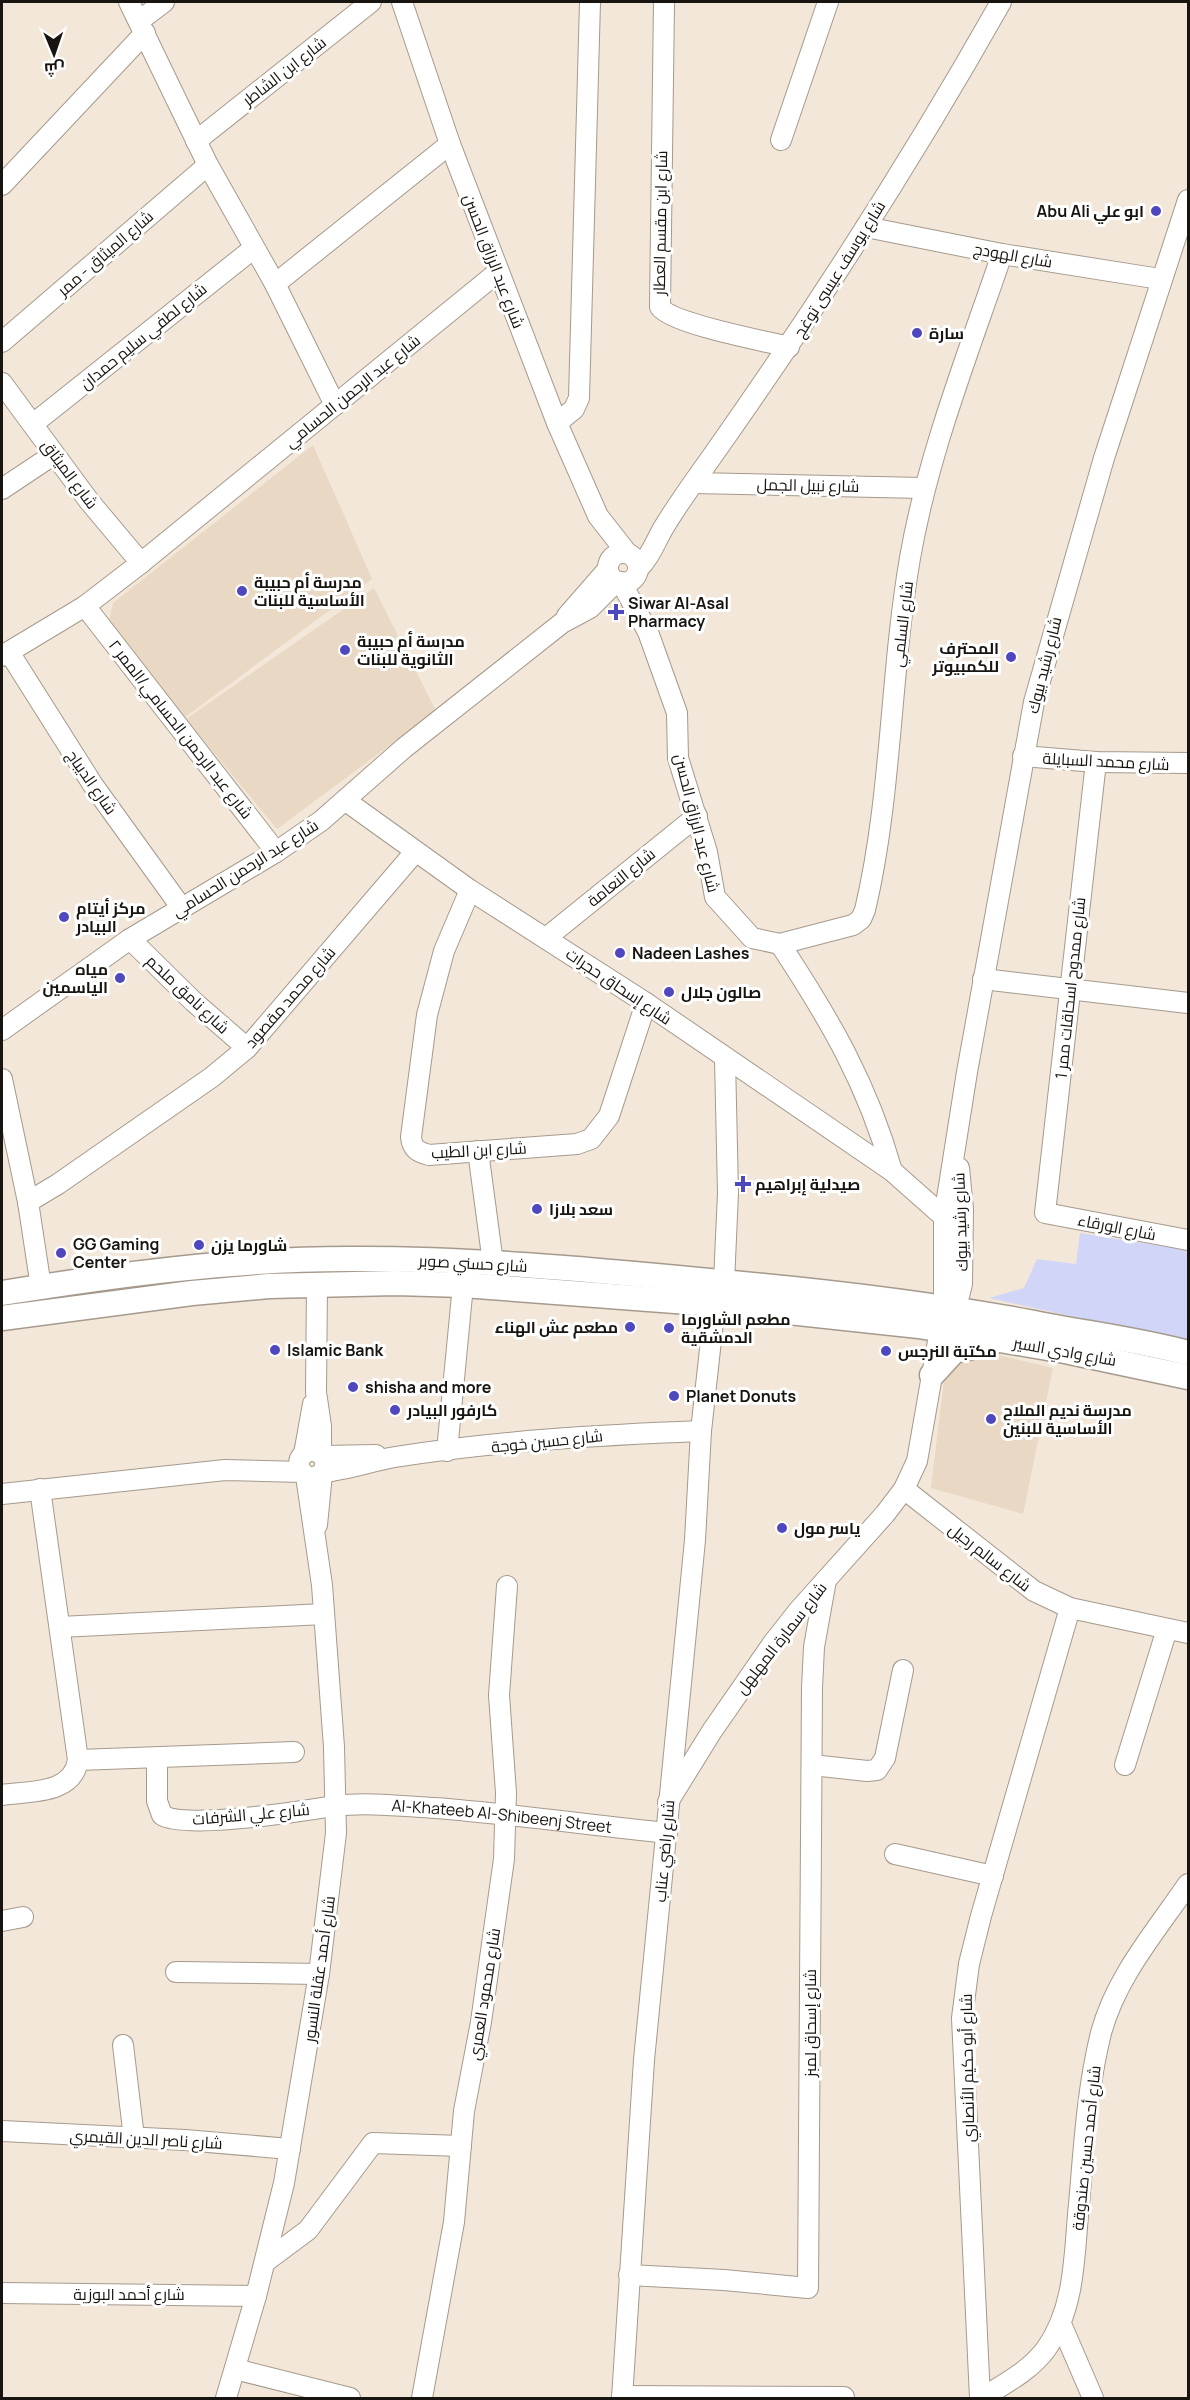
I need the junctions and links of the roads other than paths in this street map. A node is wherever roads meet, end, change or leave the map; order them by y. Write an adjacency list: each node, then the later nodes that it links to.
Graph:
1 (129, 2): 9 (street)
2 (164, 2): 9 (street)
3 (371, 2): 11 (street, شارع ابن الشاطر)
4 (402, 2): 12 (street, شارع عبد الرزاق الحسن)
5 (590, 2): 26 (street)
6 (664, 2): 23 (street, شارع ابن مقسم العطار)
7 (828, 2): 10 (street)
8 (1001, 2): 16 (street, شارع يوسف عيسى توغج)
9 (142, 27): 11 (street); 14 (street)
10 (781, 140)
11 (196, 141): 13 (street)
12 (450, 144): 19 (street, شارع عبد الرزاق الحسن); 21 (street)
13 (208, 165): 17 (street); 22 (street, شارع الميثاق - ممر)
14 (2, 185)
15 (1188, 200): 20 (street, شارع رشيد بيوك)
16 (866, 227): 18 (street, شارع الهودج); 23 (street, شارع يوسف عيسى توغج)
17 (254, 248): 21 (street); 27 (street, شارع لطفي سليم حمدان)
18 (1002, 254): 20 (street, شارع الهودج); 31 (street, شارع السلمي)
19 (498, 272): 25 (street, شارع عبد الرحمن الحسامي); 26 (street, شارع عبد الرزاق الحسن)
20 (1161, 279): 39 (street, شارع رشيد بيوك)
21 (274, 284): 25 (street)
22 (2, 342)
23 (789, 347): 29 (street, شارع يوسف عيسى توغج)
24 (2, 383): 27 (street, شارع الميثاق)
25 (335, 405): 33 (street, شارع عبد الرحمن الحسامي)
26 (557, 423): 32 (street, شارع عبد الرزاق الحسن)
27 (33, 424): 28 (street, شارع الميثاق)
28 (53, 454): 30 (street); 33 (street, شارع الميثاق)
29 (694, 483): 31 (street, شارع نبيل الجمل); 34 (street, شارع يوسف عيسى توغج)
30 (2, 489)
31 (923, 489): 50 (street, شارع السلمي)
32 (598, 516): 34 (street, شارع عبد الرزاق الحسن); 35 (street, شارع عبد الرزاق الحسن)
33 (141, 562): 36 (street, شارع عبد الرحمن الحسامي)
34 (633, 562): 35 (street); 35 (street); 37 (street, شارع عبد الرزاق الحسن)
35 (614, 574): 37 (street, شارع عبد الرزاق الحسن); 42 (street, شارع عبد الرحمن الحسامي)
36 (85, 606): 38 (street, شارع عبد الرحمن الحسامي); 44 (street, شارع عبد الرحمن الحسامي/الممر ٢)
37 (648, 632): 43 (street, شارع عبد الرزاق الحسن)
38 (5, 654): 47 (street, شارع الديباج)
39 (1023, 756): 40 (street, شارع محمد السبايلة); 51 (street, شارع رشيد بيوك)
40 (1096, 762): 41 (street, شارع محمد السبايلة); 52 (street, شارع ممدوح اسحاقات ممر 1)
41 (1188, 763)
42 (346, 801): 44 (street, شارع عبد الرحمن الحسامي); 45 (street, شارع إسحاق حجرات)
43 (697, 816): 48 (street, شارع النعامة); 50 (street, شارع عبد الرزاق الحسن)
44 (276, 852): 47 (street, شارع عبد الرحمن الحسامي)
45 (415, 852): 46 (street, شارع إسحاق حجرات); 56 (street, شارع محمد مقصود)
46 (470, 890): 48 (street, شارع إسحاق حجرات); 60 (street, شارع ابن الطيب)
47 (181, 907): 49 (street, شارع عبد الرحمن الحسامي)
48 (546, 938): 53 (street, شارع إسحاق حجرات)
49 (130, 939): 55 (street, شارع عبد الرحمن الحسامي); 56 (street, شارع نامق ملحم)
50 (780, 944): 61 (street)
51 (983, 979): 52 (street); 59 (street, شارع رشيد بيوك)
52 (1070, 991): 54 (street); 63 (street, شارع ممدوح اسحاقات ممر 1)
53 (646, 1003): 57 (street, شارع إسحاق حجرات); 60 (street, شارع ابن الطيب)
54 (1188, 1003)
55 (2, 1030)
56 (247, 1048): 62 (street, شارع محمد مقصود)
57 (725, 1059): 61 (street, شارع إسحاق حجرات); 72 (street, شارع راضي عناب)
58 (2, 1079): 62 (street)
59 (956, 1144): 64 (street, شارع رشيد بيوك); 74 (street, شارع رشيد بيوك)
60 (478, 1151): 66 (street)
61 (892, 1171): 64 (street, شارع إسحاق حجرات)
62 (27, 1202): 70 (street)
63 (1045, 1213): 65 (street, شارع الورقاء)
64 (944, 1217): 74 (street, شارع رشيد بيوك)
65 (1188, 1240)
66 (493, 1263): 67 (main road, شارع حسني صوبر); 70 (main road, شارع حسني صوبر)
67 (558, 1280): 69 (main road, شارع حسني صوبر); 72 (main road, شارع حسني صوبر)
68 (317, 1284): 69 (main road, شارع حسني صوبر); 73 (main road, شارع حسني صوبر); 81 (street, شارع أحمد عقلة النسور)
69 (463, 1285): 80 (street)
70 (41, 1287): 71 (main road, شارع حسني صوبر)
71 (2, 1293)
72 (719, 1293): 74 (main road, شارع حسني صوبر); 79 (street, شارع راضي عناب)
73 (2, 1318)
74 (943, 1318): 75 (main road, شارع وادي السير); 76 (main road, شارع وادي السير); 77 (street, شارع سمارة المهلهل)
75 (1004, 1340): 77 (main road); 78 (main road, شارع وادي السير)
76 (1188, 1353)
77 (932, 1375): 83 (street, شارع سمارة المهلهل)
78 (1188, 1377)
79 (701, 1431): 80 (street, شارع حسين خوجة); 99 (street, شارع راضي عناب)
80 (447, 1451): 81 (street, شارع حسين خوجة)
81 (313, 1465): 82 (street, شارع حسين خوجة); 88 (street, شارع أحمد عقلة النسور)
82 (40, 1489): 84 (street, شارع حسين خوجة); 89 (street)
83 (904, 1489): 85 (street, شارع سمارة المهلهل); 87 (street, شارع سالم رحيل)
84 (2, 1494)
85 (826, 1580): 96 (street, شارع إسحاق لمبز); 99 (street, شارع سمارة المهلهل)
86 (507, 1586): 101 (street, شارع محمود العمري)
87 (1070, 1608): 90 (street, شارع سالم رحيل); 104 (street, شارع أبو حكيم الأنصاري)
88 (324, 1614): 89 (street); 100 (street, شارع أحمد عقلة النسور)
89 (60, 1627): 95 (street)
90 (1167, 1629): 91 (street, شارع سالم رحيل); 97 (street)
91 (1188, 1634)
92 (903, 1670): 96 (street)
93 (294, 1752): 94 (street)
94 (157, 1758): 95 (street); 100 (street, شارع علي الشرفات)
95 (78, 1760): 98 (street)
96 (812, 1765): 116 (street, شارع إسحاق لمبز)
97 (1125, 1765)
98 (2, 1795)
99 (668, 1802): 102 (street, شارع راضي عناب)
100 (337, 1806): 101 (street, Al-Khateeb Al-Shibeenj Street); 109 (street, شارع أحمد عقلة النسور)
101 (506, 1814): 102 (street, Al-Khateeb Al-Shibeenj Street); 113 (street, شارع محمود العمري)
102 (667, 1833): 116 (street, شارع راضي عناب)
103 (895, 1854): 104 (street)
104 (993, 1876): 126 (street, شارع أبو حكيم الأنصاري)
105 (1188, 1884): 119 (street, شارع أحمد حسين صندوقة)
106 (23, 1917): 107 (street)
107 (2, 1921)
108 (176, 1972): 109 (street)
109 (319, 1974): 114 (street, شارع أحمد عقلة النسور)
110 (123, 2045): 112 (street)
111 (2, 2131): 112 (street, شارع ناصر الدين القيمري)
112 (134, 2138): 114 (street, شارع ناصر الدين القيمري)
113 (461, 2146): 115 (street); 125 (street, شارع محمود العمري)
114 (290, 2149): 115 (street, شارع أحمد عقلة النسور)
115 (265, 2262): 118 (street, شارع أحمد عقلة النسور)
116 (630, 2276): 121 (street, شارع راضي عناب)
117 (2, 2293): 118 (street, شارع أحمد البوزية)
118 (256, 2296): 120 (street, شارع أحمد عقلة النسور)
119 (1061, 2324): 126 (street, شارع أحمد حسين صندوقة); 127 (street)
120 (235, 2369): 123 (street, شارع أحمد عقلة النسور); 124 (street)
121 (622, 2397): 122 (street)
122 (844, 2397)
123 (226, 2398)
124 (350, 2398)
125 (422, 2398)
126 (981, 2398)
127 (1093, 2398)

